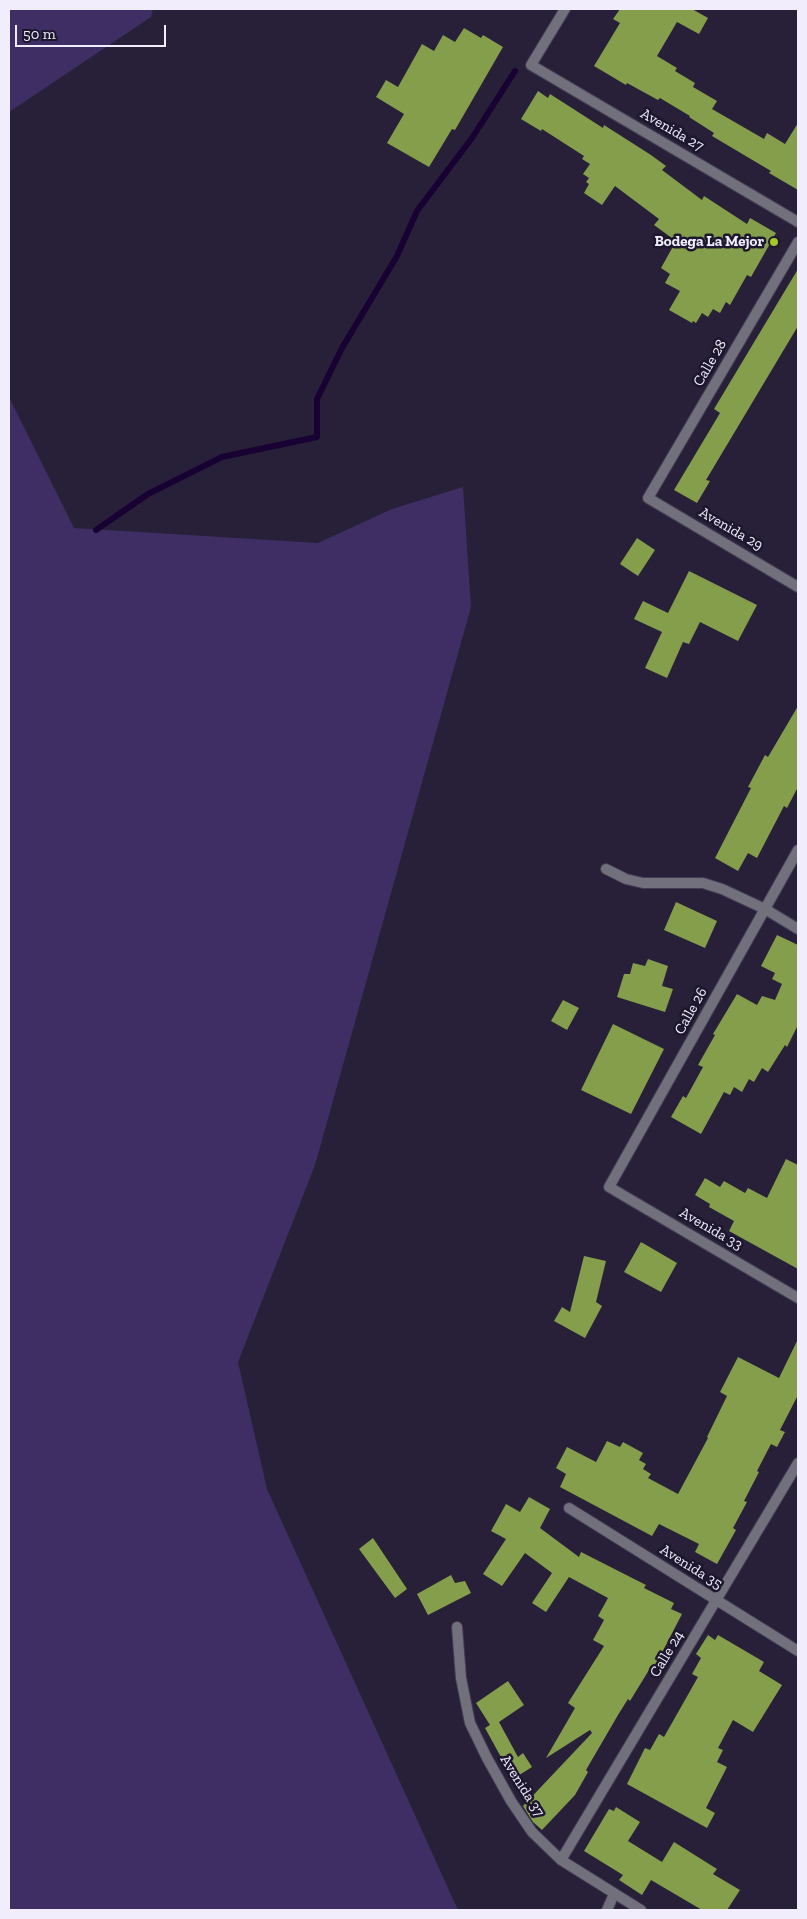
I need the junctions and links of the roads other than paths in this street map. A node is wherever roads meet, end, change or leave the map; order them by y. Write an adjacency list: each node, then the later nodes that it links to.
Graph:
1 (565, 9): 2 (street, Avenida 27)
2 (798, 222)
3 (798, 242): 4 (street, Calle 28)
4 (648, 498): 5 (street, Avenida 29)
5 (798, 587)
6 (798, 850): 8 (street, Calle 26)
7 (606, 869): 8 (street)
8 (765, 909): 9 (street); 10 (street, Calle 26)
9 (798, 929)
10 (609, 1187): 11 (street, Avenida 33)
11 (798, 1298)
12 (798, 1463): 14 (street, Calle 24)
13 (569, 1508): 14 (street, Avenida 35)
14 (716, 1601): 16 (street, Avenida 35); 17 (street, Calle 24)
15 (457, 1627): 17 (street, Avenida 37)
16 (798, 1651)
17 (561, 1860): 18 (street, Avenida 37)
18 (614, 1894): 19 (street); 20 (street, Avenida 37)
19 (607, 1910)
20 (641, 1910)

